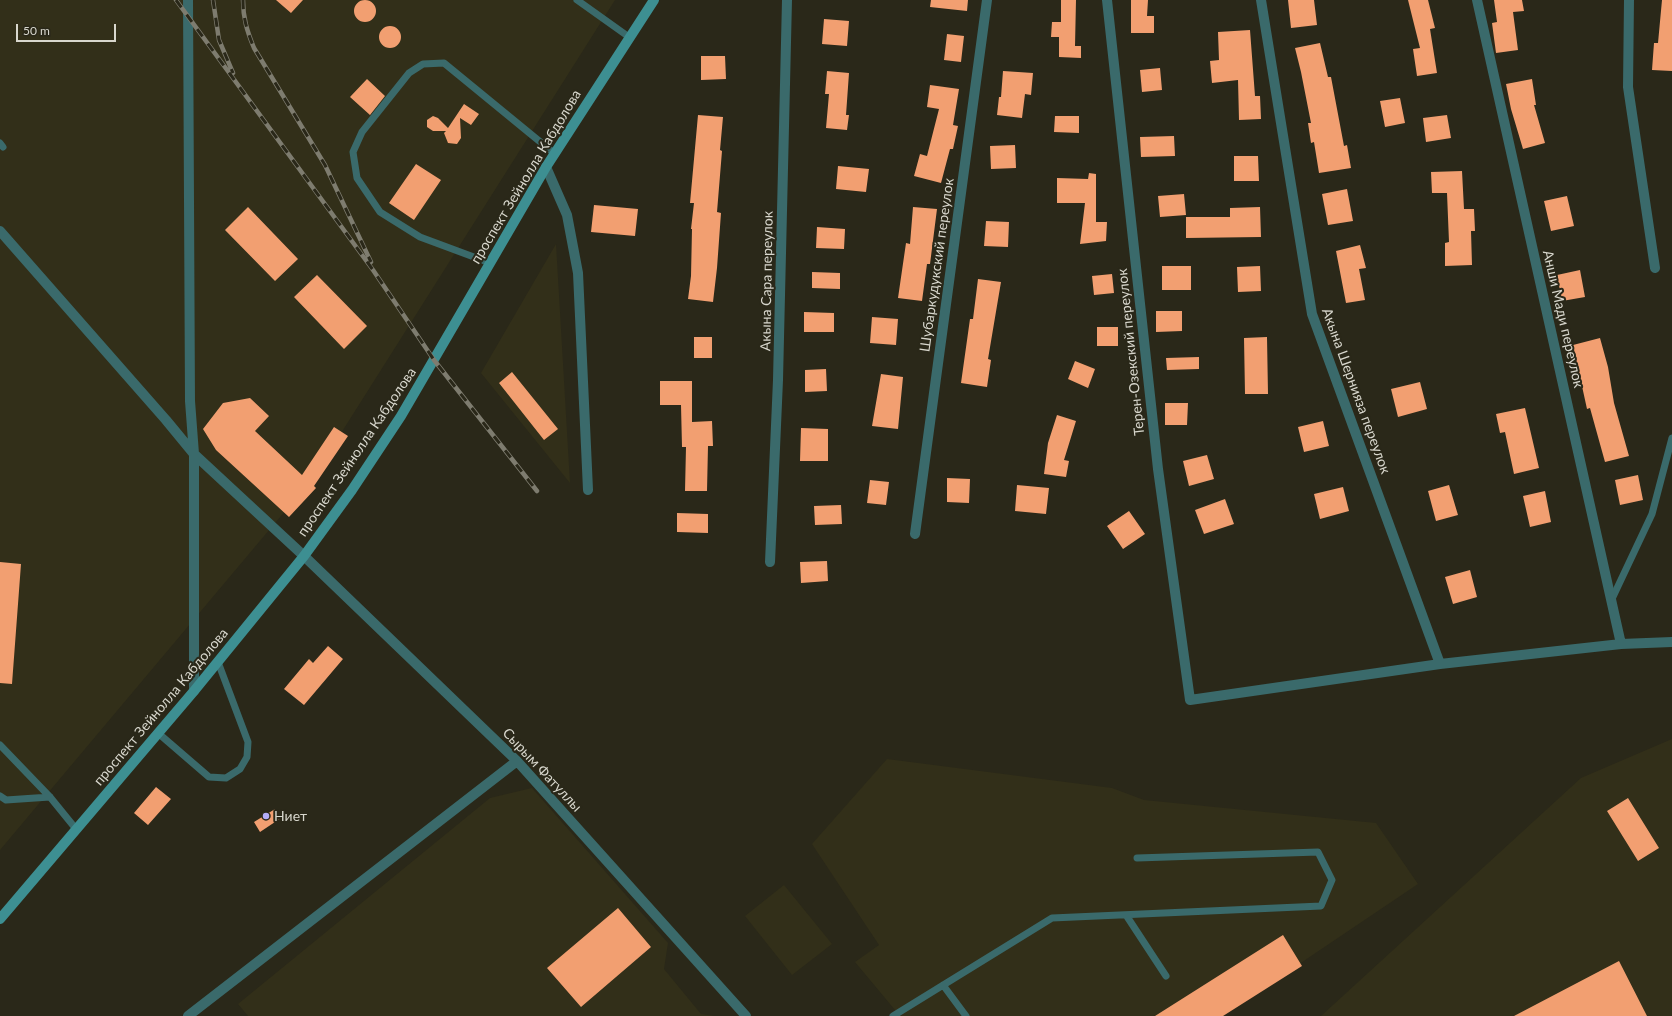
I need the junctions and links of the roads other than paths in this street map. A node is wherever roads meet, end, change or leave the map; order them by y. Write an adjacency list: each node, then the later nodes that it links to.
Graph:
1 (188, 0): 17 (street)
2 (577, 0): 10 (lane)
3 (654, 0): 10 (main road, проспект Зейнолла Кабдолова)
4 (787, 0): 21 (street, Акына Сара переулок)
5 (987, 0): 19 (street, Шубаркудукский переулок)
6 (1107, 0): 26 (street, Терен-Озекский переулок)
7 (1261, 0): 26 (street, Акына Шернияза переулок)
8 (1477, 0): 22 (street, Анши Мади переулок)
9 (1629, 0): 15 (street)
10 (629, 37): 11 (main road, проспект Зейнолла Кабдолова)
11 (555, 154): 12 (main road, проспект Зейнолла Кабдолова); 14 (lane)
12 (546, 167): 14 (main road, проспект Зейнолла Кабдолова); 18 (street)
13 (0, 231): 17 (street, Сырым Фатуллы)
14 (490, 263): 20 (main road, проспект Зейнолла Кабдолова)
15 (1655, 268)
16 (1672, 438): 22 (lane)
17 (194, 454): 20 (street, Сырым Фатуллы); 27 (street)
18 (588, 490)
19 (915, 534)
20 (304, 556): 25 (main road, проспект Зейнолла Кабдолова); 30 (street, Сырым Фатуллы)
21 (770, 562)
22 (1611, 601): 24 (street, Анши Мади переулок)
23 (1672, 642): 24 (street)
24 (1621, 644): 26 (street)
25 (218, 662): 27 (main road, проспект Зейнолла Кабдолова); 28 (lane)
26 (1440, 664)
27 (194, 691): 28 (main road, проспект Зейнолла Кабдолова)
28 (158, 732): 33 (main road, проспект Зейнолла Кабдолова)
29 (0, 745): 32 (lane)
30 (517, 761): 39 (street); 40 (street, Сырым Фатуллы)
31 (0, 796): 32 (lane)
32 (50, 797): 33 (lane)
33 (76, 829): 36 (main road, проспект Зейнолла Кабдолова)
34 (1136, 858): 35 (lane)
35 (1126, 915): 37 (lane); 38 (lane)
36 (0, 919)
37 (1166, 976)
38 (943, 985): 41 (lane); 42 (lane)
39 (188, 1016)
40 (746, 1016)
41 (894, 1016)
42 (966, 1016)

